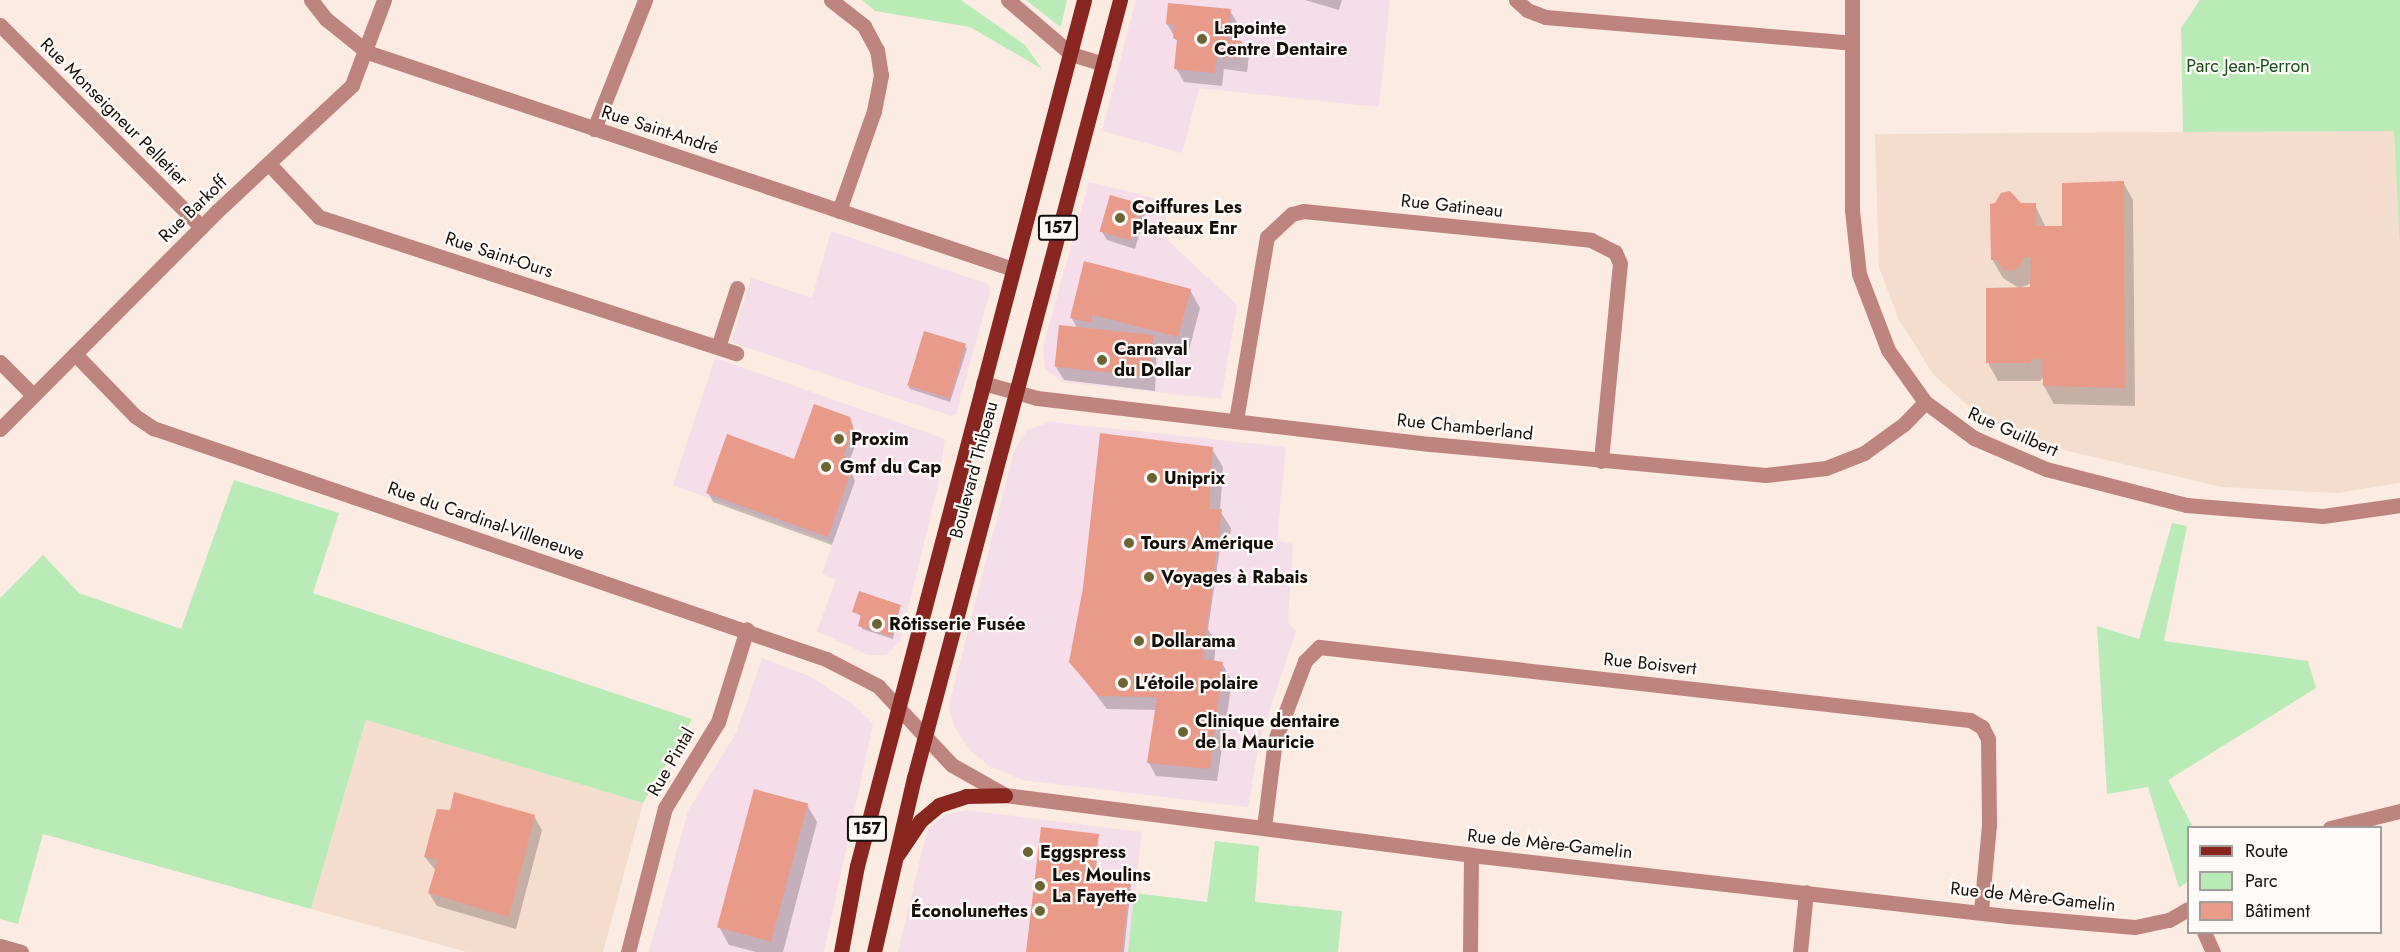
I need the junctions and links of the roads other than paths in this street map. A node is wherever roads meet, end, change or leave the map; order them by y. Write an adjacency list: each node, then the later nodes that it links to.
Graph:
1 (311, 0): 12 (street, Rue Saint-André)
2 (384, 0): 12 (street, Rue Barkoff)
3 (645, 0): 15 (street)
4 (831, 0): 17 (street)
5 (1008, 0): 13 (street)
6 (1084, 0): 13 (main road, Boulevard Thibeau / 157)
7 (1120, 0): 14 (main road, Boulevard Thibeau / 157)
8 (1516, 0): 11 (street)
9 (1852, 0): 11 (street, Rue Guilbert)
10 (0, 25): 18 (street, Rue Monseigneur Pelletier)
11 (1852, 44): 28 (street, Rue Guilbert)
12 (367, 52): 15 (street, Rue Saint-André); 16 (street, Rue Barkoff)
13 (1071, 54): 14 (street); 19 (main road, Boulevard Thibeau / 157)
14 (1103, 64): 26 (main road, Boulevard Thibeau / 157)
15 (594, 129): 17 (street, Rue Saint-André)
16 (269, 164): 18 (street, Rue Barkoff); 21 (street, Rue Saint-Ours)
17 (839, 211): 19 (street, Rue Saint-André)
18 (201, 227): 23 (street, Rue Barkoff)
19 (1013, 269): 25 (main road, Boulevard Thibeau / 157)
20 (737, 288): 21 (street)
21 (718, 347): 22 (street, Rue Saint-Ours)
22 (736, 353)
23 (75, 354): 27 (street, Rue Barkoff); 33 (street, Rue du Cardinal-Villeneuve)
24 (0, 362): 27 (street)
25 (983, 383): 26 (street, Rue Chamberland); 34 (main road, Boulevard Thibeau / 157)
26 (1014, 392): 29 (street, Rue Chamberland); 35 (main road, Boulevard Thibeau / 157)
27 (33, 395): 30 (street, Rue Barkoff)
28 (1925, 402): 31 (street, Rue Chamberland); 32 (street, Rue Guilbert)
29 (1236, 420): 31 (street, Rue Chamberland); 31 (street, Rue Gatineau)
30 (0, 429)
31 (1601, 461)
32 (2400, 506)
33 (747, 629): 34 (street, Rue du Cardinal-Villeneuve); 48 (street, Rue Pintal)
34 (898, 706): 35 (street, Rue du Cardinal-Villeneuve); 49 (main road, Boulevard Thibeau / 157)
35 (925, 737): 36 (street, Rue de Mère-Gamelin); 41 (main road, Boulevard Thibeau / 157)
36 (1005, 795): 39 (street, Rue de Mère-Gamelin); 41 (main road)
37 (2400, 812): 38 (street)
38 (2339, 826)
39 (1264, 827): 40 (street, Rue de Mère-Gamelin); 44 (street, Rue Boisvert)
40 (1471, 855): 42 (street, Rue de Mère-Gamelin); 51 (street)
41 (892, 864): 50 (main road, Boulevard Thibeau / 157)
42 (1806, 892): 44 (street, Rue de Mère-Gamelin); 52 (street)
43 (2187, 910): 44 (street, Rue de Mère-Gamelin)
44 (1982, 911)
45 (2204, 934): 53 (street)
46 (0, 946): 47 (street)
47 (21, 952)
48 (628, 952)
49 (841, 952)
50 (874, 952)
51 (1470, 952)
52 (1800, 952)
53 (2212, 952)

